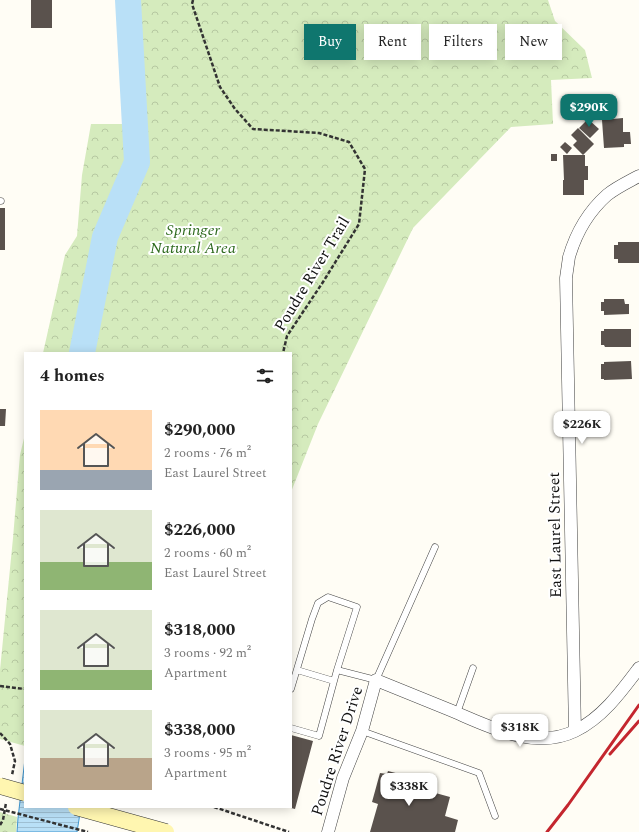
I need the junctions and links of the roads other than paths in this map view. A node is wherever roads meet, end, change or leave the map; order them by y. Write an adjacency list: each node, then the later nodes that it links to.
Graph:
1 (639, 176): 13 (street, East Laurel Street)
2 (435, 547): 7 (lane)
3 (473, 668): 10 (lane)
4 (639, 668): 13 (street)
5 (297, 670): 6 (lane); 8 (lane); 9 (lane)
6 (337, 670): 7 (lane); 8 (lane)
7 (376, 680): 10 (street); 12 (street, Poudre River Drive)
8 (334, 681): 11 (lane)
9 (292, 686)
10 (457, 713): 13 (street)
11 (292, 728)
12 (362, 731): 17 (lane); 19 (street, Poudre River Drive)
13 (575, 731)
14 (0, 786): 15 (main road, bridge)
15 (24, 793)
16 (80, 808): 18 (main road, bridge)
17 (495, 816)
18 (166, 832)
19 (328, 832)

